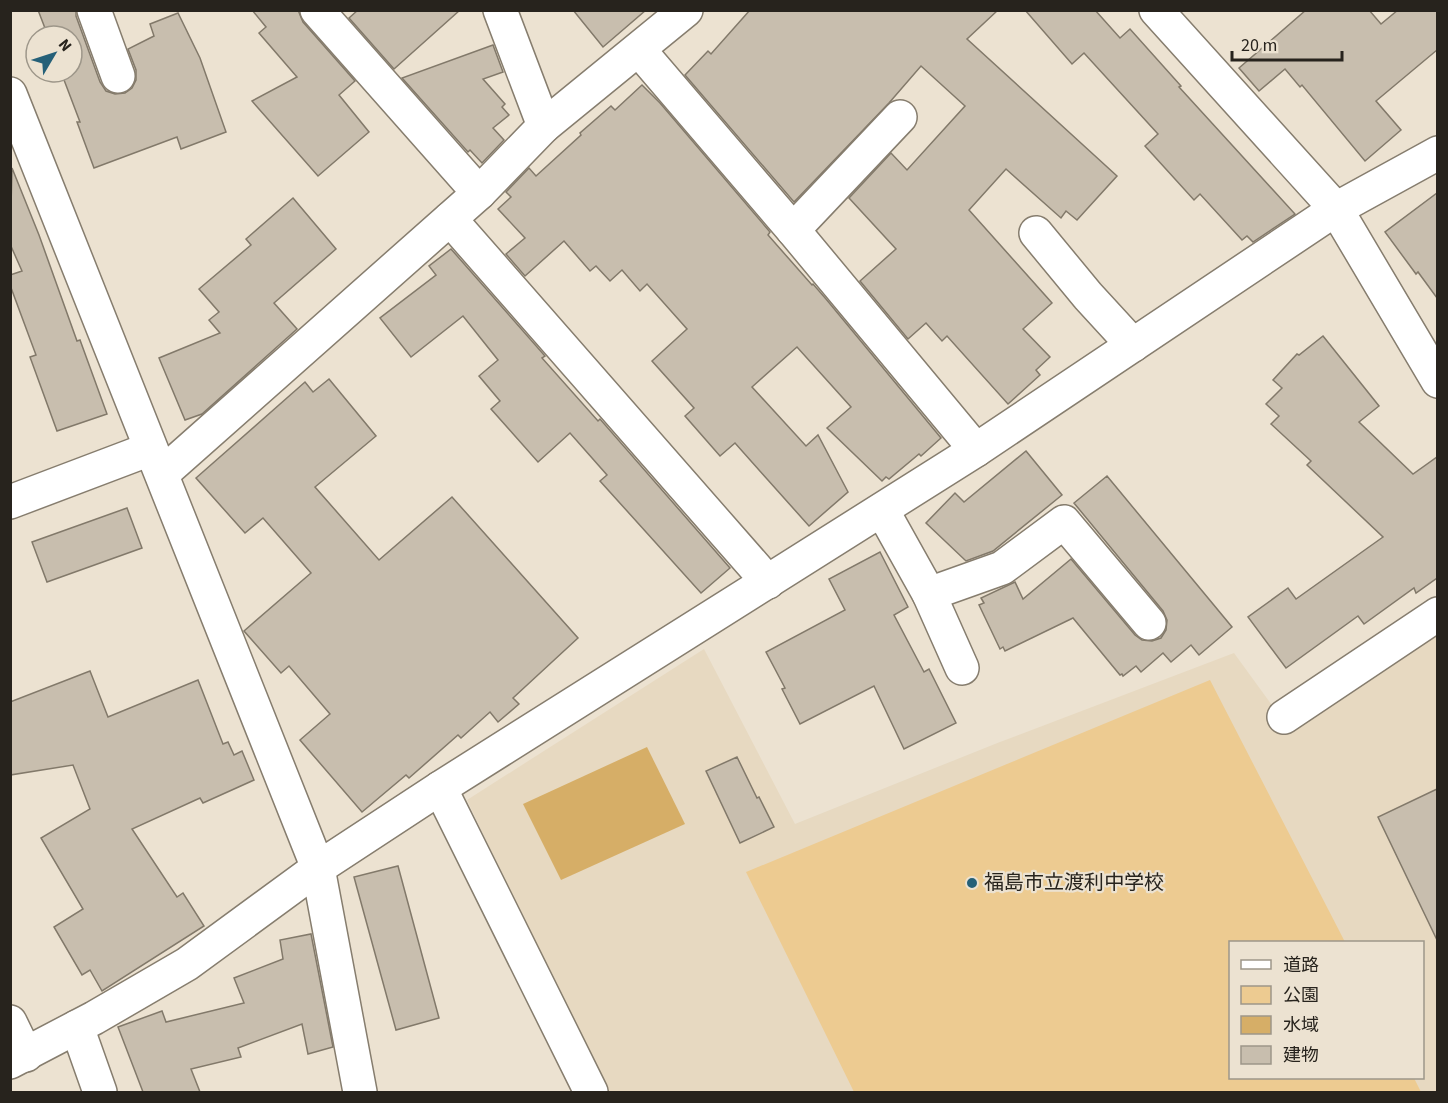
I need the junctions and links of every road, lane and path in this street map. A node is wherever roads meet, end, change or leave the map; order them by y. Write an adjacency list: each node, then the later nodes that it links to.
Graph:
1 (93, 10): 7 (street)
2 (317, 10): 12 (street)
3 (501, 10): 10 (street)
4 (686, 10): 6 (street)
5 (1156, 10): 13 (street)
6 (639, 50): 10 (street); 15 (street)
7 (118, 76)
8 (10, 94): 20 (street)
9 (900, 117): 15 (street)
10 (544, 126): 12 (street)
11 (1437, 153): 13 (street)
12 (479, 193): 14 (street)
13 (1336, 209): 17 (street); 18 (street)
14 (450, 219): 20 (street); 23 (street)
15 (793, 230): 19 (street)
16 (1036, 233): 17 (street)
17 (1133, 345): 19 (street)
18 (1437, 381)
19 (976, 450): 22 (street)
20 (156, 461): 21 (street); 30 (street)
21 (10, 502)
22 (882, 510): 23 (street); 24 (street)
23 (768, 582): 29 (street)
24 (929, 594): 26 (street); 27 (street)
25 (1437, 614): 28 (street)
26 (1149, 623)
27 (962, 668)
28 (1284, 717)
29 (440, 788): 30 (street); 36 (street)
30 (318, 868): 32 (street); 35 (street)
31 (10, 1022): 33 (street)
32 (77, 1027): 33 (street); 34 (street)
33 (18, 1058)
34 (100, 1092)
35 (360, 1092)
36 (591, 1092)

